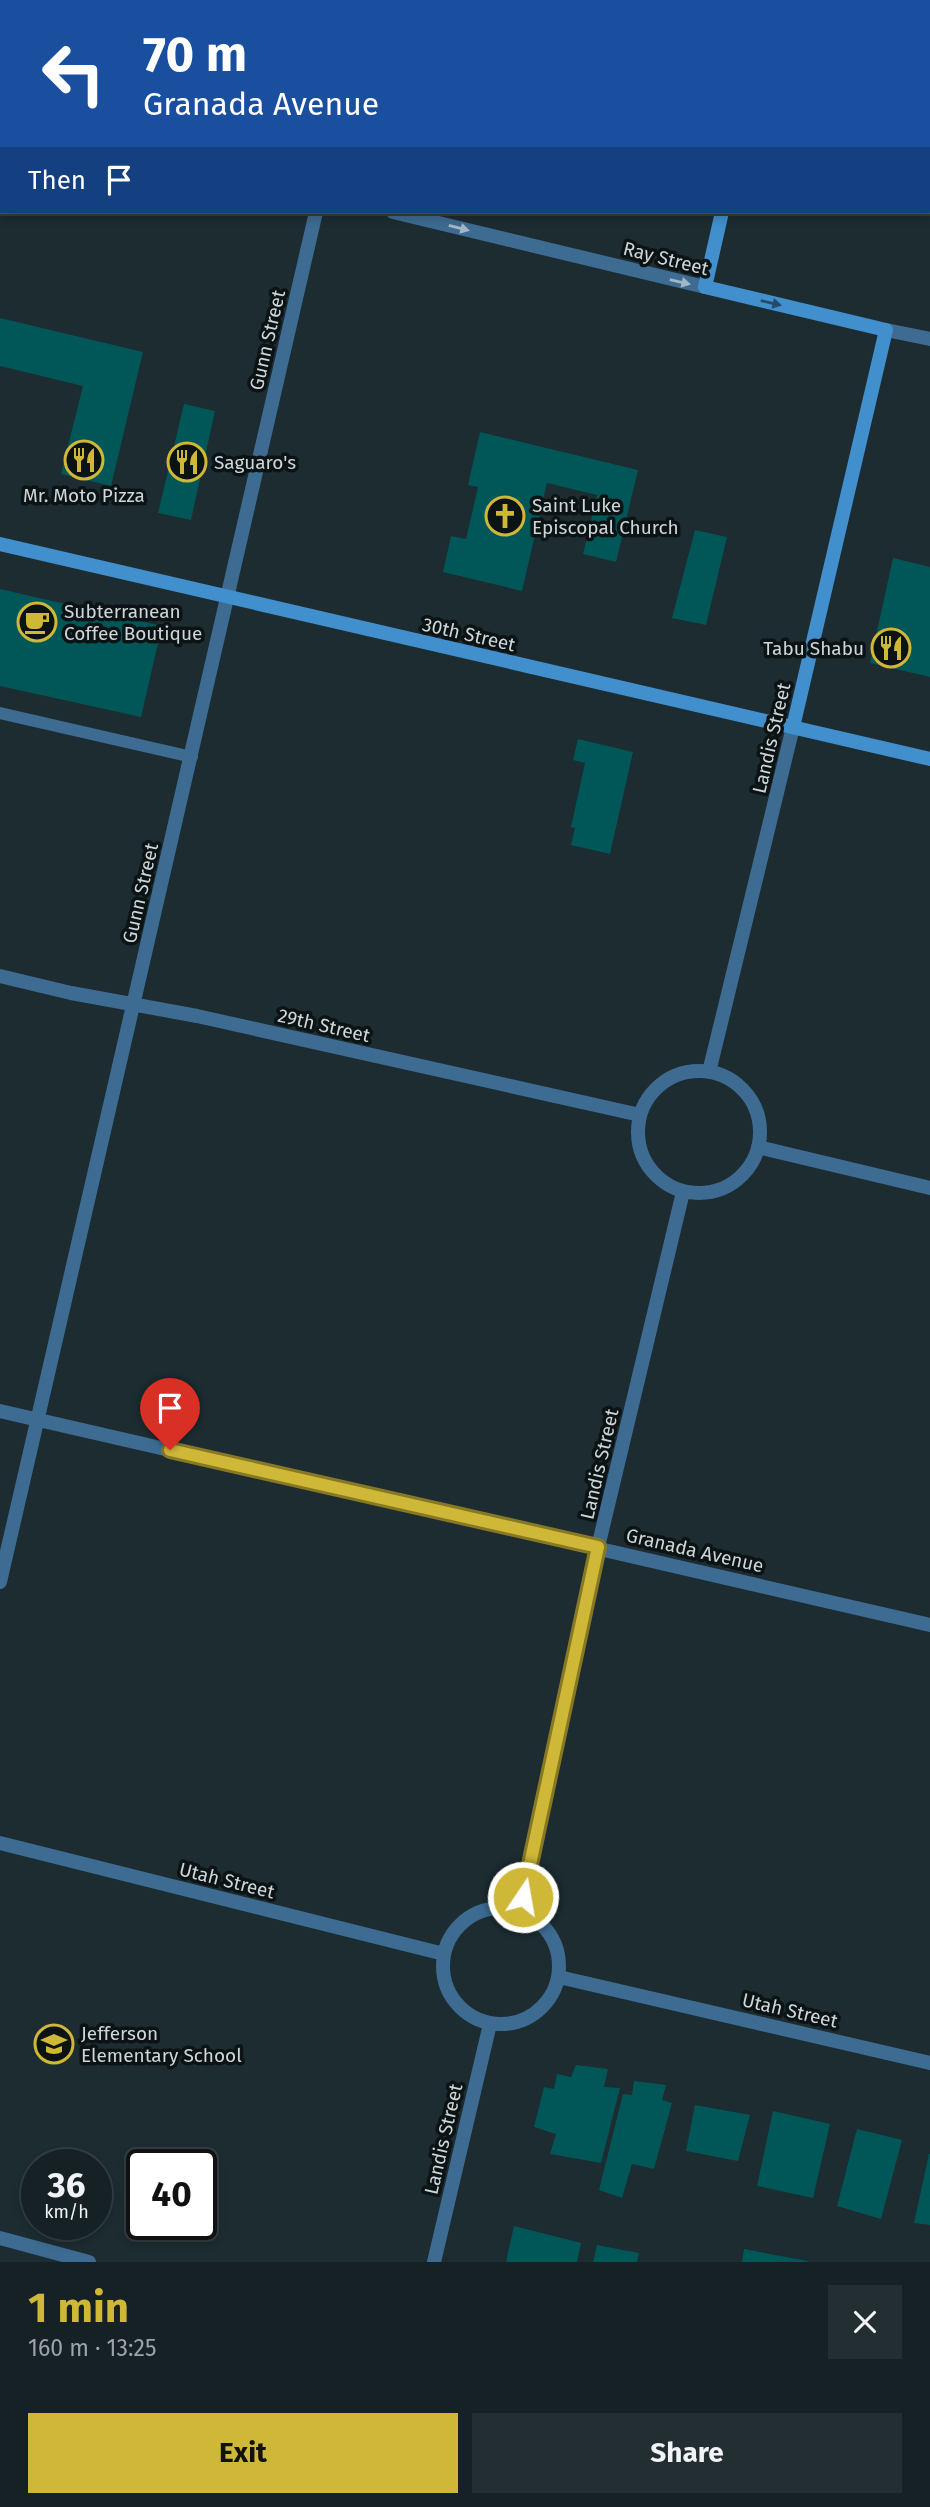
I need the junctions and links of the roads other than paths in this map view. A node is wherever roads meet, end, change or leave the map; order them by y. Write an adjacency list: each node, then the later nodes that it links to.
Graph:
1 (316, 214): 8 (street, Gunn Street)
2 (401, 214): 4 (street, Ray Street, one-way to 4)
3 (722, 214): 4 (main road)
4 (705, 287): 5 (main road, Ray Street, one-way to 5)
5 (886, 330): 6 (street, Ray Street); 10 (main road, Landis Street)
6 (930, 339)
7 (0, 544): 8 (main road, 30th Street)
8 (228, 597): 10 (main road, 30th Street); 11 (street, Gunn Street)
9 (0, 713): 11 (lane)
10 (793, 727): 12 (main road, 30th Street); 15 (street, Landis Street)
11 (192, 757): 14 (street, Gunn Street)
12 (930, 759)
13 (0, 976): 14 (street, 29th Street)
14 (134, 1004): 16 (street, 29th Street); 21 (street, Gunn Street)
15 (709, 1072): 16 (street); 17 (street)
16 (640, 1115): 19 (street)
17 (758, 1147): 18 (street); 19 (street)
18 (930, 1188)
19 (683, 1192): 22 (street, Landis Street)
20 (0, 1411): 21 (street, Granada Avenue)
21 (39, 1420): 22 (street, Granada Avenue); 23 (street, Gunn Street)
22 (598, 1547): 24 (street, Granada Avenue); 26 (street, Landis Street)
23 (0, 1582)
24 (930, 1625)
25 (0, 1843): 27 (street, Utah Street)
26 (520, 1910): 27 (street); 28 (street)
27 (444, 1954): 29 (street)
28 (559, 1977): 29 (street); 30 (street, Utah Street)
29 (489, 2024): 33 (street, Landis Street)
30 (930, 2063)
31 (0, 2238): 32 (street)
32 (89, 2262)
33 (434, 2262)

